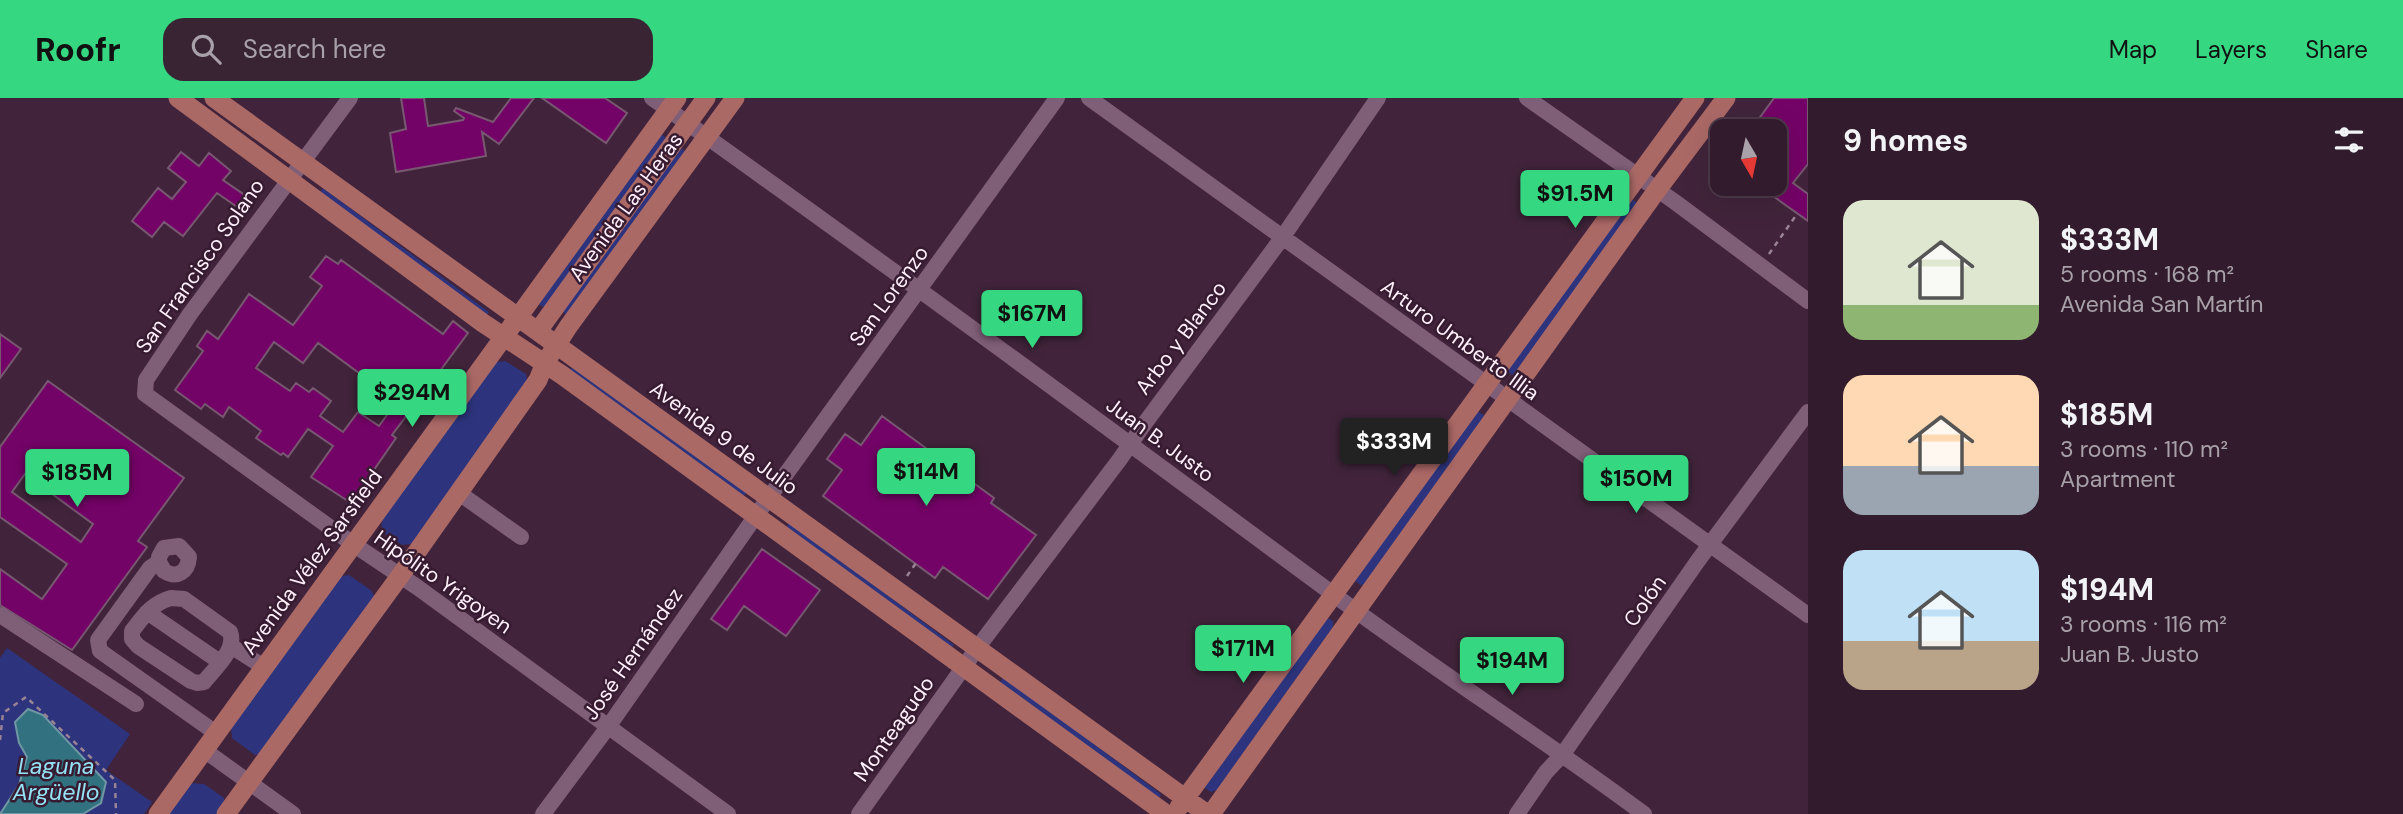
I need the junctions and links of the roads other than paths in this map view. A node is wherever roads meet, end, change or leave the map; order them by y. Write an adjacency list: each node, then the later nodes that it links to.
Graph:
1 (178, 98): 18 (main road)
2 (214, 98): 16 (main road, Avenida 9 de Julio)
3 (350, 98): 16 (street, San Francisco Solano)
4 (652, 98): 13 (street, Juan B. Justo)
5 (706, 98): 14 (main road, Avenida Las Heras)
6 (735, 98): 15 (main road, Avenida Las Heras)
7 (1057, 98): 21 (street, San Lorenzo)
8 (1089, 98): 20 (street, Arturo Umberto Illia)
9 (1378, 98): 20 (street, Arbo y Blanco)
10 (1527, 98): 17 (street)
11 (1695, 98): 17 (main road)
12 (1726, 98): 19 (main road)
13 (673, 104): 14 (street, Juan B. Justo); 23 (main road, Avenida Las Heras)
14 (687, 123): 15 (street, Juan B. Justo); 24 (main road, Avenida Las Heras)
15 (707, 136): 21 (street, Juan B. Justo); 26 (main road, Avenida Las Heras)
16 (301, 162): 18 (street, San Francisco Solano); 23 (main road, Avenida 9 de Julio)
17 (1638, 177): 19 (street); 29 (main road)
18 (289, 178): 25 (main road); 28 (street, San Francisco Solano)
19 (1657, 190): 22 (street); 30 (main road)
20 (1282, 237): 29 (street, Arturo Umberto Illia); 32 (street, Arbo y Blanco)
21 (918, 292): 32 (street, Juan B. Justo); 34 (street, San Lorenzo)
22 (1808, 301)
23 (519, 318): 24 (main road, Avenida 9 de Julio); 25 (main road, Avenida Las Heras)
24 (538, 331): 26 (main road, Avenida 9 de Julio)
25 (504, 337): 27 (main road); 37 (main road, Avenida Vélez Sarsfield)
26 (556, 344): 27 (main road); 34 (main road, Avenida 9 de Julio)
27 (545, 363): 33 (main road); 35 (main road)
28 (146, 380): 37 (street, Hipólito Yrigoyen)
29 (1486, 385): 30 (street, Arturo Umberto Illia); 41 (main road)
30 (1506, 400): 38 (street, Arturo Umberto Illia); 42 (main road)
31 (1808, 412): 38 (street, Colón)
32 (1130, 443): 41 (street, Juan B. Justo); 47 (street, Arbo y Blanco)
33 (459, 493): 36 (street); 40 (main road)
34 (768, 499): 35 (street, San Lorenzo); 47 (main road, Avenida 9 de Julio)
35 (755, 517): 51 (main road); 54 (street, José Hernández)
36 (521, 537)
37 (353, 544): 40 (street, Hipólito Yrigoyen); 50 (main road, Avenida Vélez Sarsfield)
38 (1710, 545): 45 (street, Arturo Umberto Illia); 57 (street, Colón)
39 (159, 562): 48 (street)
40 (400, 576): 54 (street, Hipólito Yrigoyen); 58 (main road)
41 (1334, 595): 42 (street, Juan B. Justo); 59 (main road)
42 (1357, 611): 57 (street, Juan B. Justo); 67 (main road)
43 (147, 612): 46 (street); 49 (street); 49 (street)
44 (0, 615): 52 (street)
45 (1808, 615)
46 (231, 646): 49 (street); 50 (street)
47 (978, 647): 51 (street, Arbo y Blanco); 59 (main road, Avenida 9 de Julio)
48 (100, 651): 52 (street); 55 (street)
49 (219, 662)
50 (264, 667): 55 (main road, Avenida Vélez Sarsfield)
51 (963, 667): 65 (street, Monteagudo); 66 (main road)
52 (86, 670): 53 (street)
53 (136, 704)
54 (608, 727): 63 (street, José Hernández); 64 (street, Hipólito Yrigoyen)
55 (216, 733): 56 (main road, Avenida Vélez Sarsfield)
56 (204, 750): 58 (street); 60 (main road, Avenida Vélez Sarsfield)
57 (1563, 754): 68 (street, Colón); 69 (street, Juan B. Justo)
58 (248, 783): 61 (main road); 62 (street)
59 (1180, 806): 67 (main road, Avenida 9 de Julio)
60 (158, 814)
61 (226, 814)
62 (293, 814)
63 (543, 814)
64 (728, 814)
65 (859, 814)
66 (1166, 814)
67 (1209, 814)
68 (1517, 814)
69 (1644, 814)

